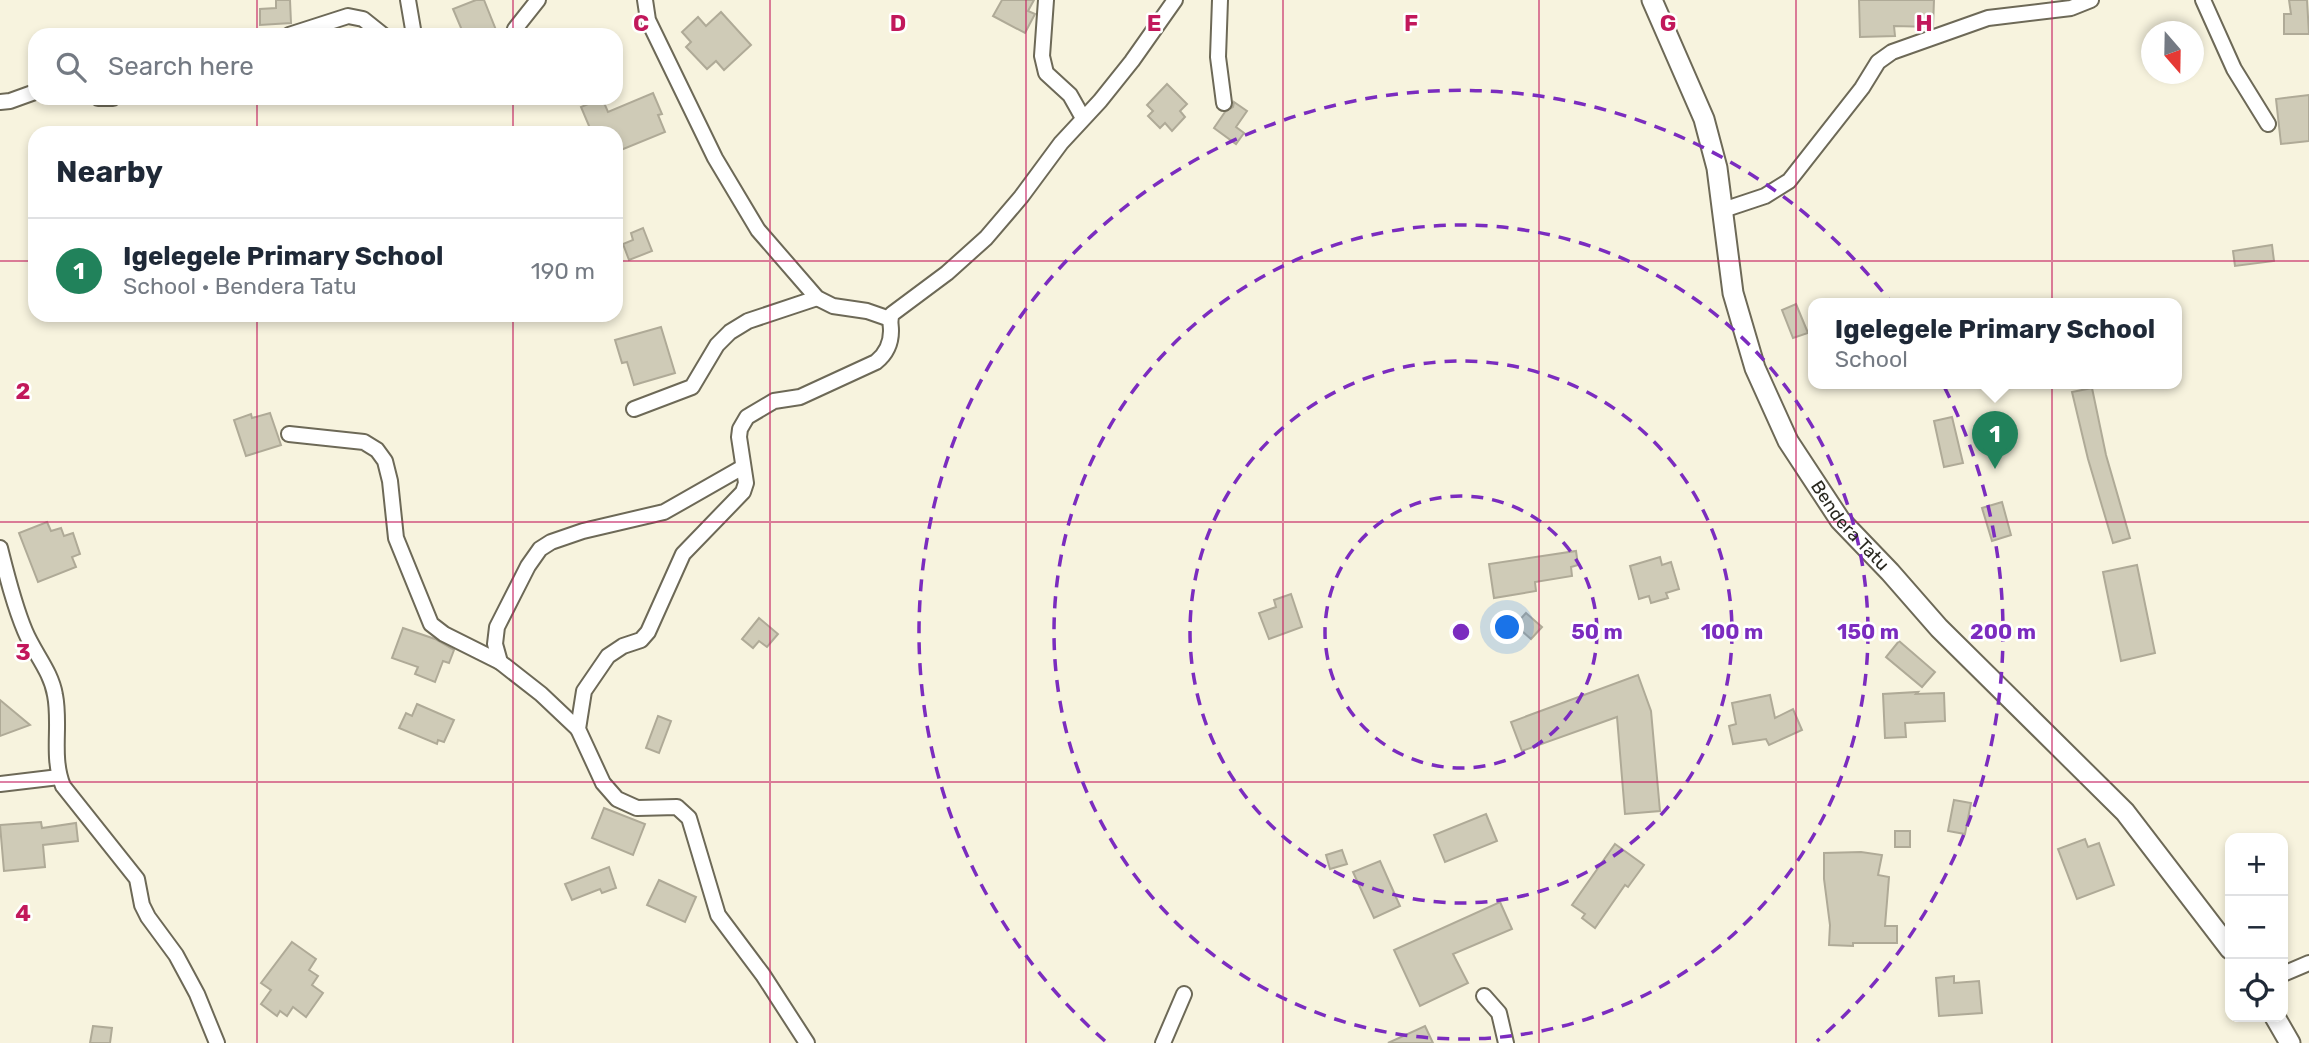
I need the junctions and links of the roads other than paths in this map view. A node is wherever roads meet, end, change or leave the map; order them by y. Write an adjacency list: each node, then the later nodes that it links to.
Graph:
1 (408, 0): 12 (street)
2 (538, 0): 13 (street)
3 (645, 0): 20 (street)
4 (1046, 0): 17 (street)
5 (1175, 0): 17 (street)
6 (1220, 0): 16 (street)
7 (1652, 0): 19 (main road, Bendera Tatu)
8 (2091, 0): 19 (street)
9 (2203, 0): 18 (street)
10 (311, 28): 11 (street)
11 (374, 28)
12 (413, 28)
13 (516, 28)
14 (28, 95): 15 (street)
15 (0, 102)
16 (1224, 103)
17 (1083, 118): 21 (street)
18 (2268, 124)
19 (1723, 210): 30 (main road, Bendera Tatu)
20 (817, 298): 21 (street); 22 (street)
21 (890, 319): 24 (street)
22 (634, 410)
23 (289, 433): 26 (street)
24 (743, 467): 26 (street); 27 (street)
25 (0, 548): 28 (street)
26 (500, 662): 27 (street)
27 (578, 729): 37 (street)
28 (59, 777): 29 (street); 36 (street)
29 (0, 784)
30 (2225, 942)
31 (2309, 963): 32 (street)
32 (2288, 972)
33 (1184, 994): 38 (street)
34 (1484, 996): 39 (street)
35 (2278, 1022): 40 (main road)
36 (217, 1043)
37 (807, 1043)
38 (1163, 1043)
39 (1506, 1043)
40 (2290, 1043)

